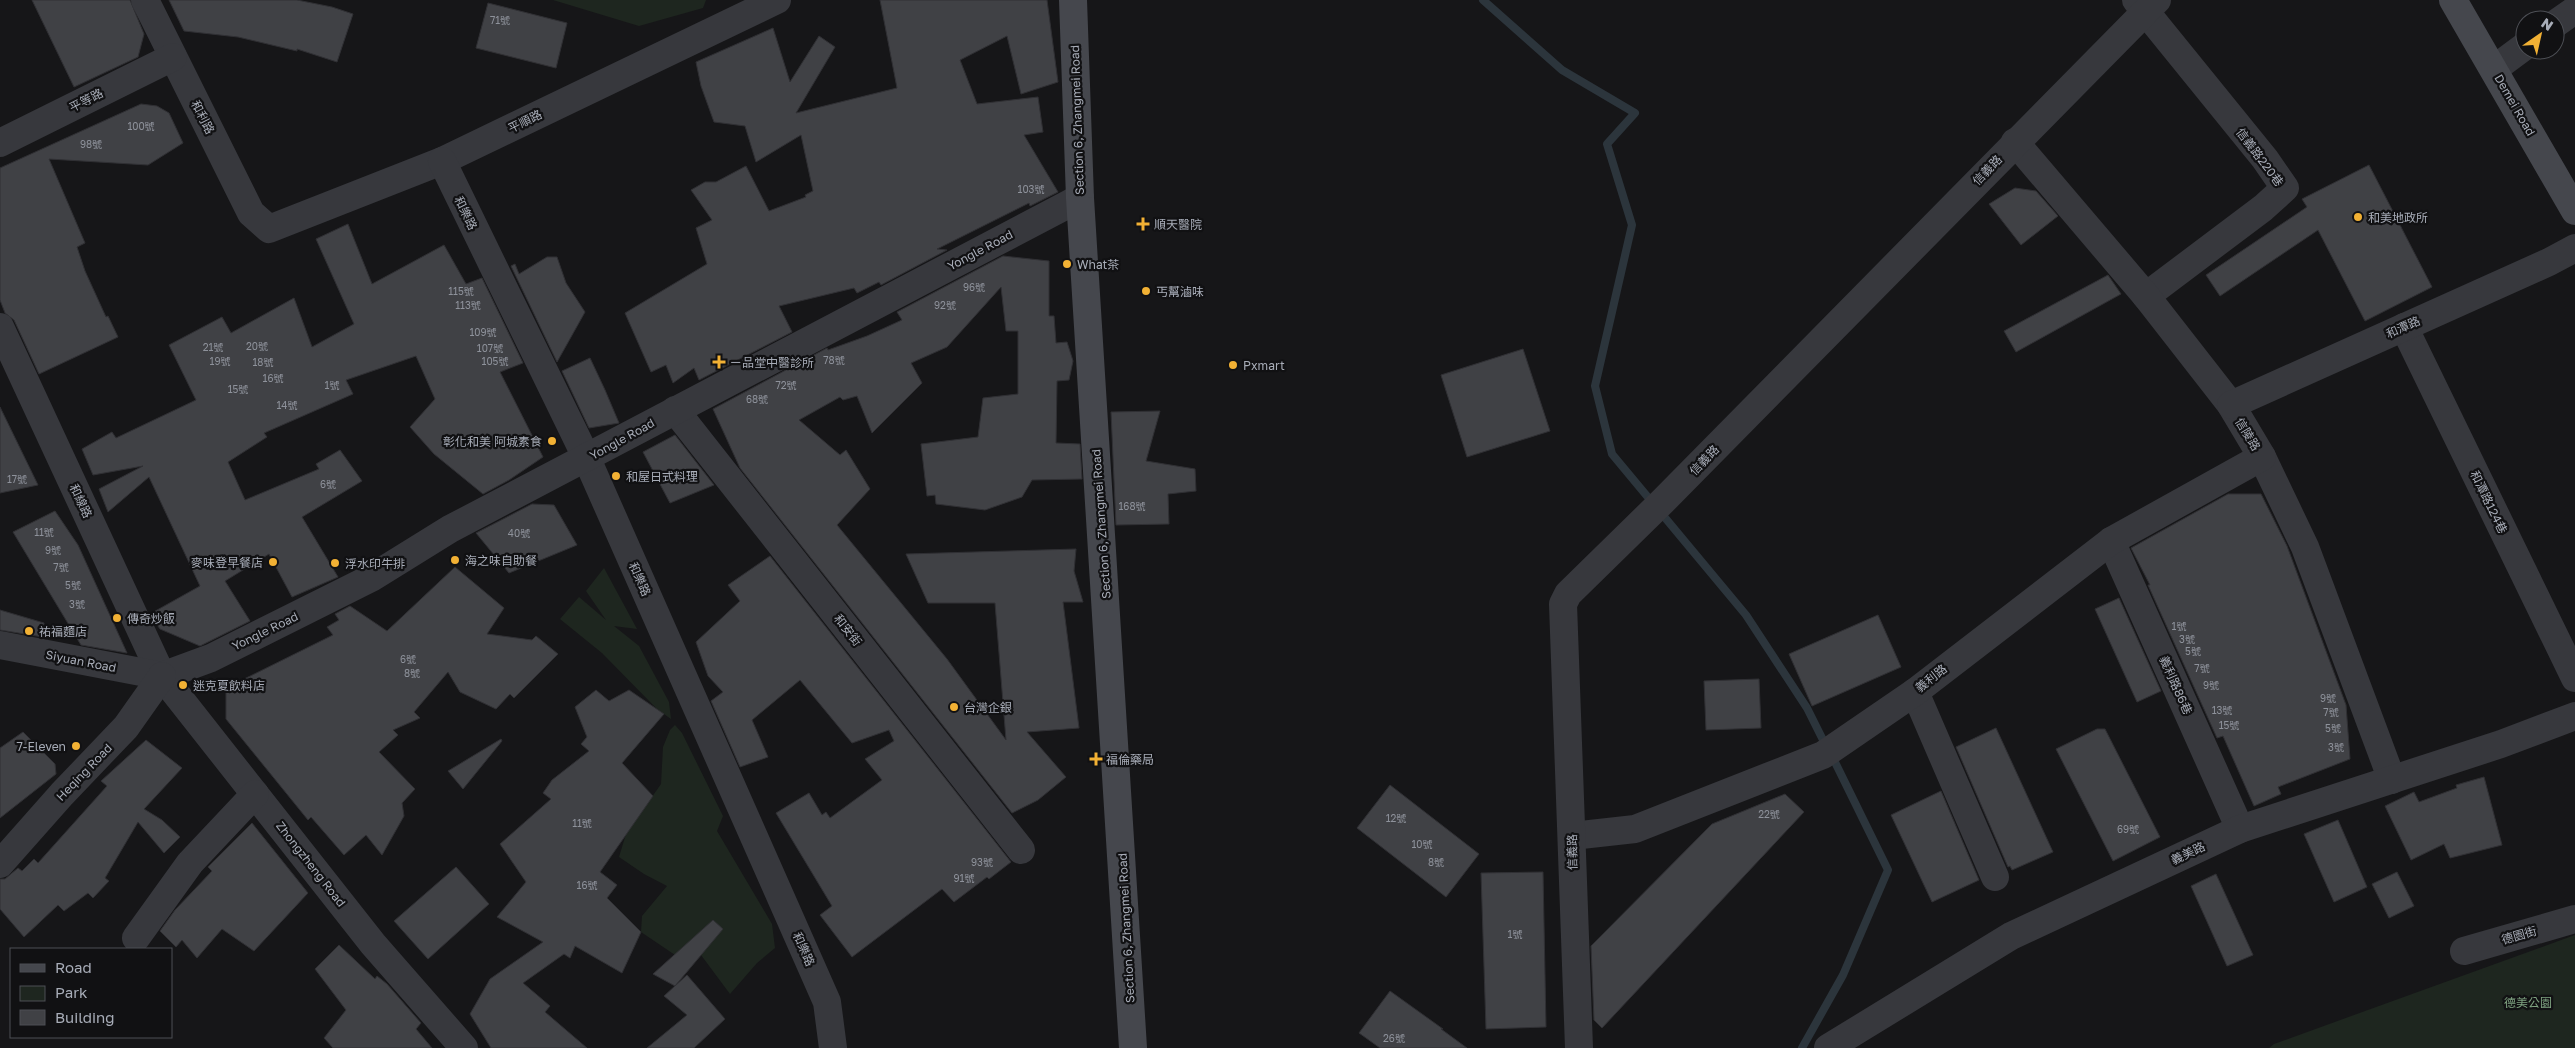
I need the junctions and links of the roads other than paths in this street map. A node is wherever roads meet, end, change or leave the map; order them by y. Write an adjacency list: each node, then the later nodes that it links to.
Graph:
1 (145, 0): 7 (street, 和利路)
2 (775, 0): 11 (street, 平順路)
3 (1073, 0): 12 (street, Section 6, Zhangmei Road)
4 (2453, 0): 8 (street, Demei Road)
5 (2146, 4): 9 (street, 信義路); 16 (street, 信義路220巷)
6 (2515, 53): 8 (street)
7 (173, 57): 10 (street, 平等路); 14 (street, 和利路)
8 (2494, 69): 13 (street, Demei Road)
9 (2014, 142): 16 (street, 信陵路); 32 (street, 信義路)
10 (0, 144)
11 (442, 161): 14 (street, 平順路); 22 (street, 和樂路)
12 (1080, 198): 20 (street, Yongle Road); 41 (street, Section 6, Zhangmei Road)
13 (2575, 211)
14 (269, 229)
15 (2575, 248): 18 (street, 和潭路)
16 (2146, 296): 19 (street, 信陵路)
17 (0, 326): 25 (street, 和線路)
18 (2404, 327): 19 (street, 和潭路); 26 (street, 和潭路124巷)
19 (2231, 406): 21 (street, 信陵路)
20 (675, 410): 22 (street, Yongle Road); 33 (street, 和安街)
21 (2262, 458): 23 (street, 義利路); 29 (street, 信陵路)
22 (586, 459): 25 (street, Yongle Road); 40 (street, 和樂路)
23 (2111, 541): 27 (street, 義利路); 31 (street, 義利路86巷)
24 (0, 645): 25 (street, Siyuan Road)
25 (162, 676): 30 (street, Zhongzheng Road); 34 (street, Heqing Road)
26 (2575, 678)
27 (1915, 692): 32 (street, 義利路); 35 (street)
28 (2575, 716): 29 (street, 義美路)
29 (2392, 780): 31 (street, 義美路)
30 (255, 794): 37 (street); 39 (street, Zhongzheng Road)
31 (2240, 829): 43 (street, 義美路)
32 (1572, 836): 42 (street, 信義路)
33 (1021, 850)
34 (0, 864)
35 (1995, 877)
36 (2575, 919): 38 (street, 德園街)
37 (136, 938)
38 (2464, 951)
39 (464, 1048)
40 (833, 1048)
41 (1133, 1048)
42 (1579, 1048)
43 (1828, 1048)

